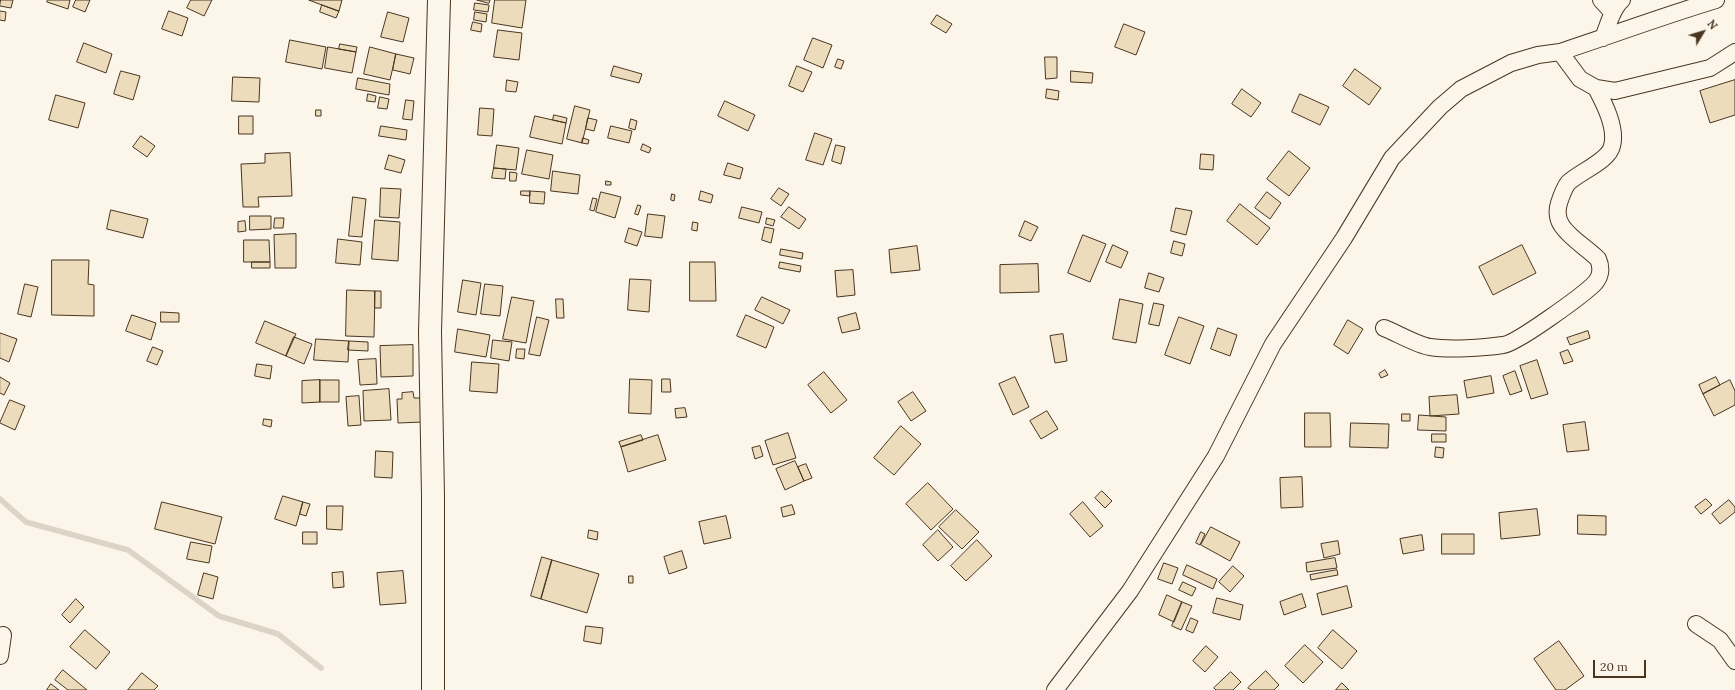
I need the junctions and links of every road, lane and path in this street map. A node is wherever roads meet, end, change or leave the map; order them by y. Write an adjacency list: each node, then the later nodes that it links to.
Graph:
1 (439, 0): 14 (main road)
2 (1601, 0): 4 (street)
3 (1716, 0): 5 (street)
4 (1618, 6): 5 (street)
5 (1603, 38): 6 (street)
6 (1560, 52): 8 (street); 15 (street)
7 (1735, 52): 8 (street)
8 (1596, 88): 9 (street)
9 (1384, 328)
10 (1696, 624): 13 (street)
11 (3, 635): 12 (street)
12 (0, 656)
13 (1735, 661)
14 (433, 690)
15 (1056, 690)

